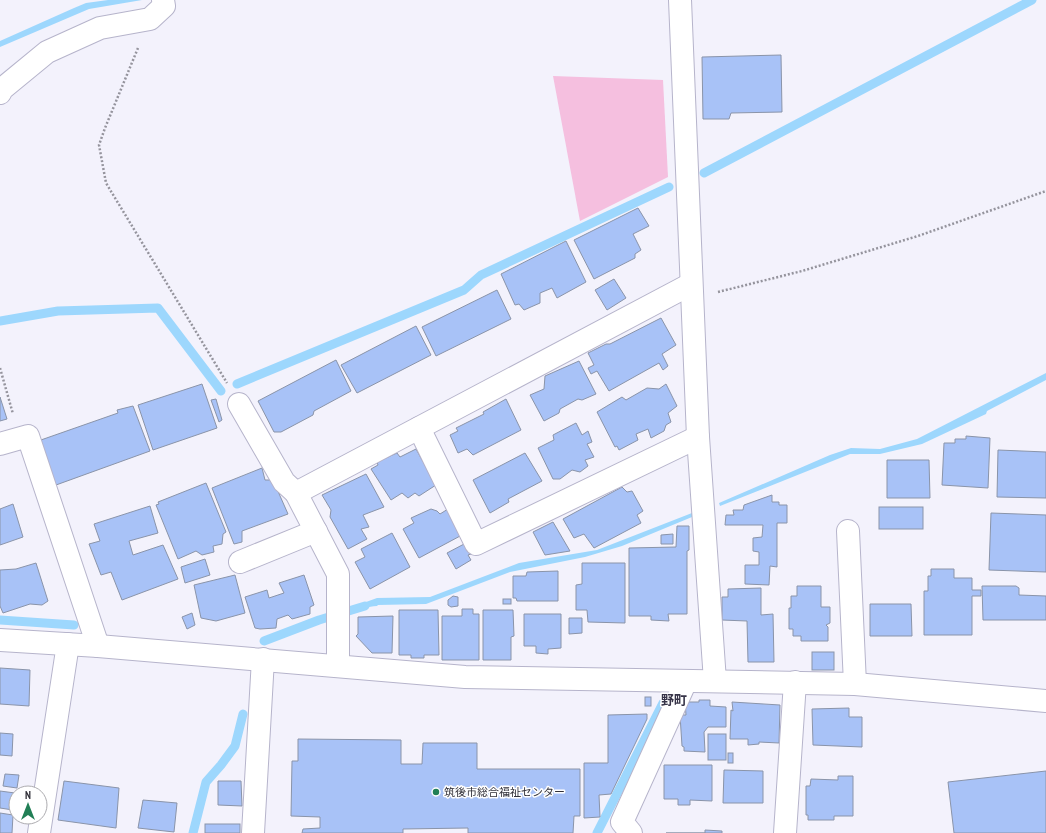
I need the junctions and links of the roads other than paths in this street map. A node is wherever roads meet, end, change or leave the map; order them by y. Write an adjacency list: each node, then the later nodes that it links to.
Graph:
1 (163, 0): 3 (street)
2 (680, 0): 4 (street)
3 (0, 93)
4 (692, 291): 6 (street); 7 (street)
5 (239, 404): 9 (street)
6 (419, 428): 7 (street); 9 (street)
7 (698, 437): 19 (street)
8 (10, 441): 15 (street)
9 (296, 493): 10 (street)
10 (316, 531): 12 (street); 17 (street)
11 (848, 531): 21 (street)
12 (240, 562)
13 (0, 640): 14 (street)
14 (68, 644): 15 (street); 23 (street)
15 (98, 646): 16 (street)
16 (263, 659): 17 (street); 24 (street)
17 (338, 666): 18 (street)
18 (686, 681): 19 (street); 25 (street)
19 (715, 682): 20 (street)
20 (795, 682): 21 (street); 26 (street)
21 (855, 684): 22 (street)
22 (1046, 701)
23 (38, 833)
24 (253, 833)
25 (631, 833)
26 (785, 833)

